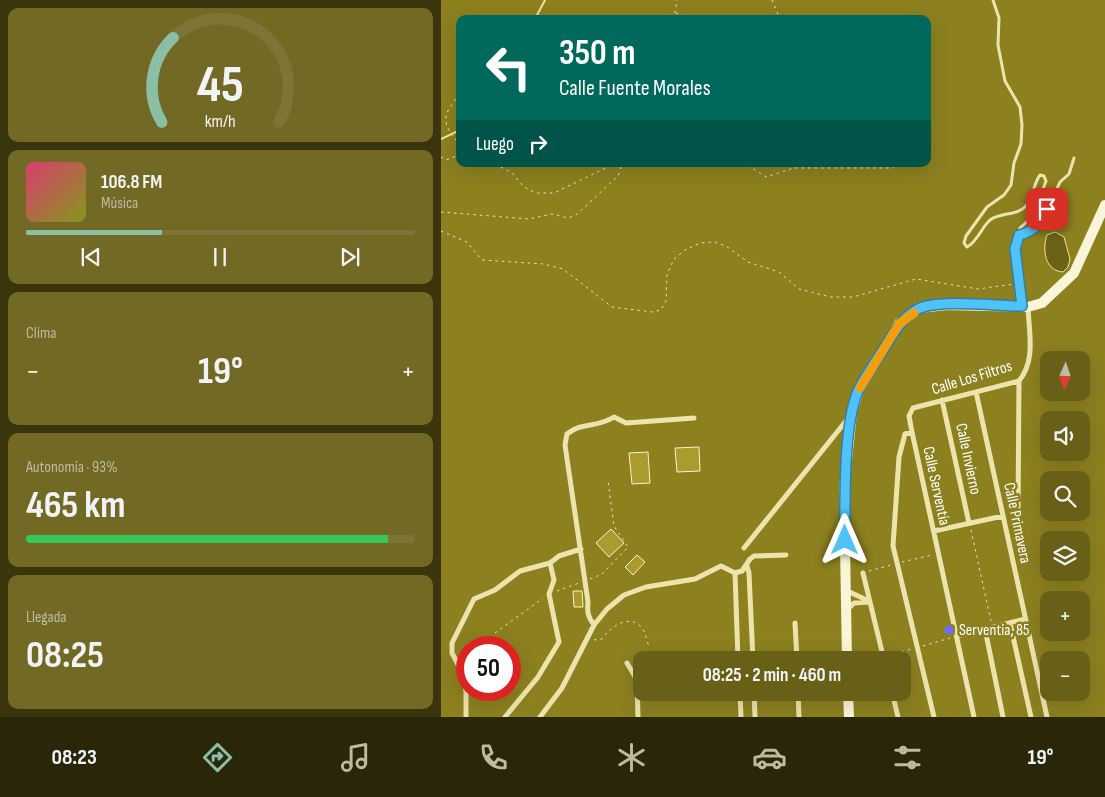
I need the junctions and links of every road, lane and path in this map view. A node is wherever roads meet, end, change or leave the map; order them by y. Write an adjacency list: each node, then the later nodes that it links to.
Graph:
1 (677, 0): 4 (path)
2 (772, 0): 7 (path)
3 (993, 0): 23 (lane)
4 (675, 13): 5 (path); 6 (path)
5 (671, 15)
6 (681, 15)
7 (778, 15)
8 (456, 99): 9 (path)
9 (441, 118)
10 (442, 124): 11 (path)
11 (456, 140)
12 (456, 156): 13 (path)
13 (441, 157)
14 (1074, 158): 23 (lane)
15 (500, 167): 16 (path)
16 (608, 167)
17 (621, 167): 21 (path)
18 (751, 167): 19 (path)
19 (893, 167)
20 (1105, 205): 25 (main road)
21 (441, 212)
22 (441, 231): 24 (path)
23 (1019, 235): 24 (lane)
24 (1020, 283): 25 (lane)
25 (1025, 307): 26 (street, Calle Los Filtros); 29 (main road)
26 (1019, 380): 27 (street, Calle Los Filtros); 32 (street)
27 (976, 392): 28 (street, Calle Los Filtros); 33 (street, Calle Primavera)
28 (942, 400): 31 (street, Calle Los Filtros); 34 (street, Calle Invierno)
29 (852, 413): 36 (street); 43 (main road)
30 (694, 418): 37 (street)
31 (912, 432): 35 (street, Calle Serventía); 75 (street, Calle Serventía)
32 (1018, 514)
33 (1003, 516): 34 (street); 46 (street, Calle Primavera)
34 (969, 523): 35 (street); 50 (path)
35 (933, 531): 52 (street, Calle Serventía)
36 (744, 548)
37 (581, 549): 39 (street); 49 (street)
38 (786, 556): 40 (street)
39 (550, 563): 66 (street); 67 (street)
40 (747, 566): 41 (street); 56 (street)
41 (735, 573): 49 (street); 55 (street)
42 (863, 573): 44 (street)
43 (845, 590): 44 (street); 45 (main road)
44 (869, 602): 45 (street); 59 (street)
45 (845, 613): 58 (main road)
46 (1025, 619): 48 (street); 79 (street, Calle Primavera)
47 (795, 623): 57 (street)
48 (1011, 623): 50 (street); 78 (street)
49 (594, 625): 53 (street)
50 (992, 627): 51 (street)
51 (985, 629): 52 (street); 77 (street)
52 (956, 636): 76 (street, Calle Serventía)
53 (589, 637): 54 (path); 68 (street)
54 (649, 646)
55 (738, 651)
56 (752, 651)
57 (797, 651)
58 (847, 651)
59 (882, 651)
60 (627, 662): 69 (street)
61 (740, 701): 70 (street)
62 (754, 701): 71 (street)
63 (798, 701): 72 (street)
64 (848, 701): 73 (main road)
65 (894, 701): 74 (street)
66 (466, 717)
67 (505, 717)
68 (540, 717)
69 (639, 717)
70 (741, 717)
71 (755, 717)
72 (799, 717)
73 (849, 717)
74 (898, 717)
75 (934, 717)
76 (973, 717)
77 (1003, 717)
78 (1031, 717)
79 (1047, 717)

